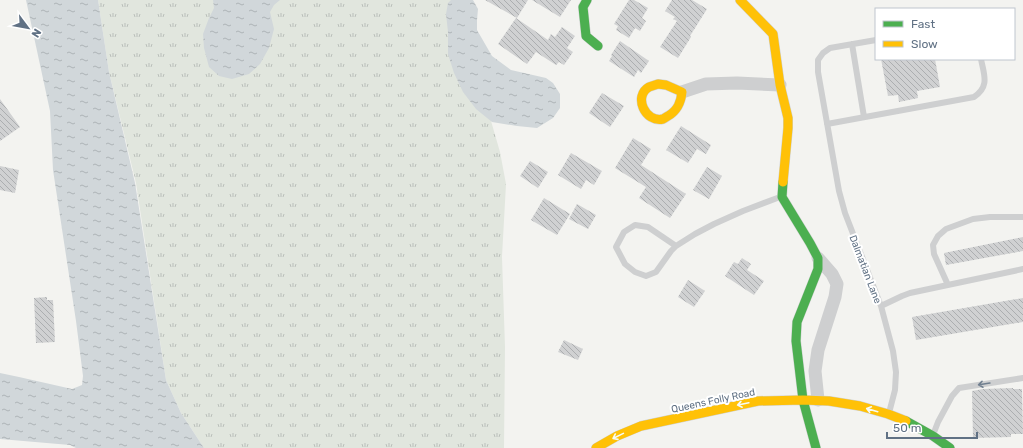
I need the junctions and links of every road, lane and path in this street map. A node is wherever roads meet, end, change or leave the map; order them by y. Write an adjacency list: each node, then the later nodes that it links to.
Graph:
1 (587, 0): 5 (street)
2 (740, 0): 7 (street)
3 (875, 40): 4 (lane)
4 (852, 44): 9 (lane); 10 (lane, Dalmatian Lane)
5 (598, 46)
6 (981, 60): 9 (lane)
7 (780, 85): 8 (street); 11 (street)
8 (682, 92): 8 (street)
9 (864, 117): 10 (lane)
10 (827, 124): 17 (lane, Dalmatian Lane)
11 (782, 196): 13 (lane); 14 (street)
12 (1023, 217): 16 (lane)
13 (676, 246): 13 (lane)
14 (818, 258): 19 (street); 20 (street)
15 (1023, 269): 16 (lane)
16 (948, 285): 17 (lane)
17 (881, 306): 21 (lane, Dalmatian Lane)
18 (1023, 378): 22 (lane, one-way to 22)
19 (802, 400): 20 (street, Queens Folly Road); 23 (street, Queens Folly Road, one-way to 23); 24 (street)
20 (818, 400): 21 (street, Queens Folly Road, one-way to 20)
21 (888, 414): 22 (street, Queens Folly Road)
22 (933, 436): 25 (street, Queens Folly Road)
23 (596, 448)
24 (816, 448)
25 (950, 448)

